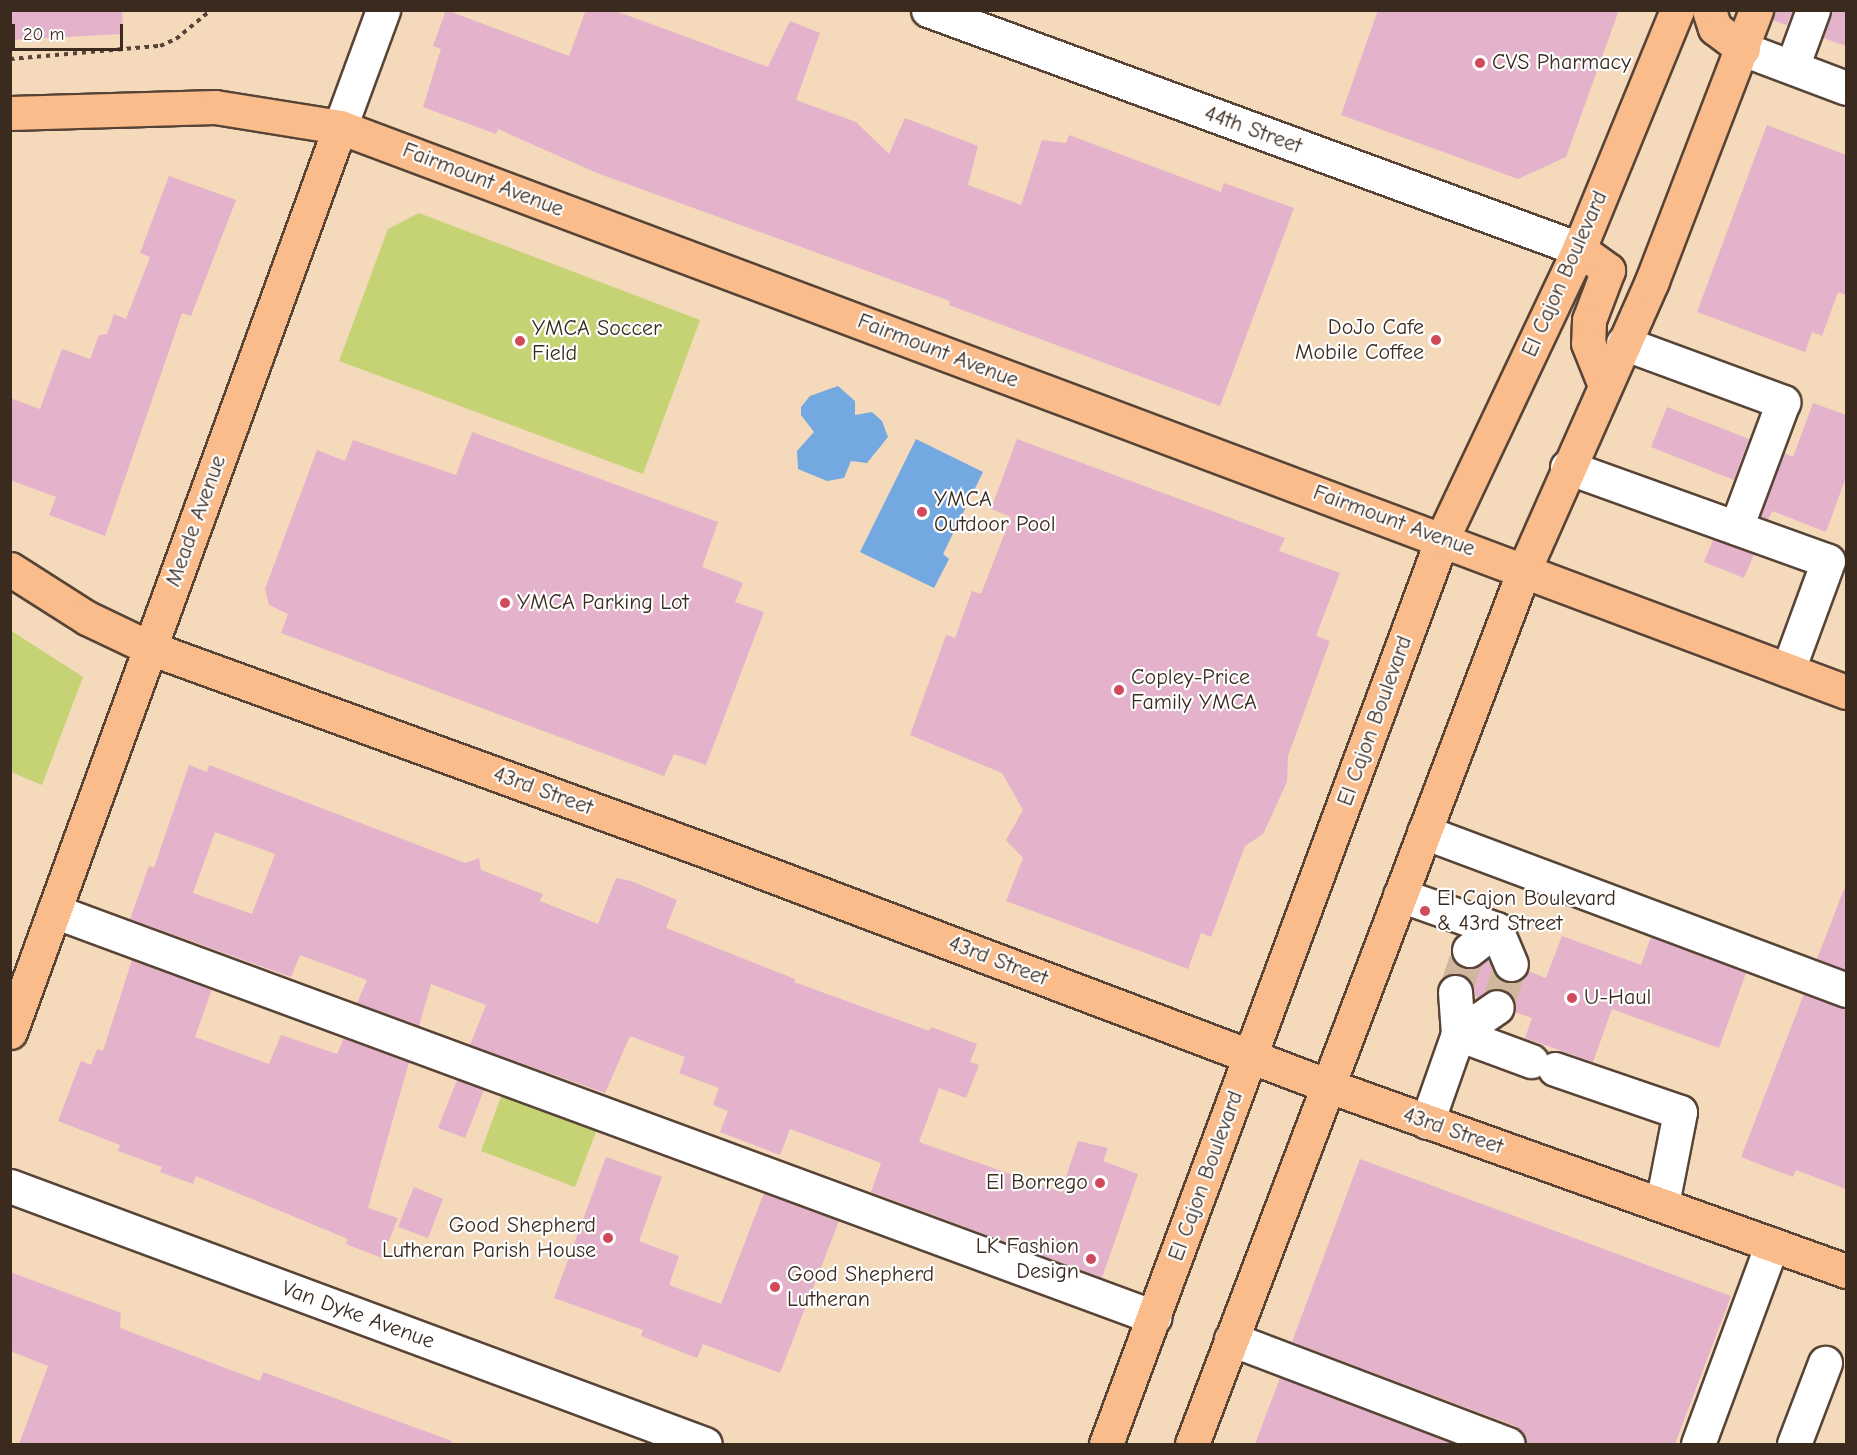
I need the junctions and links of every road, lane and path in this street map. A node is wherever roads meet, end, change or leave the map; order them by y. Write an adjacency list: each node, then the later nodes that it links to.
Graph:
1 (211, 10): 9 (path)
2 (383, 10): 13 (street, Meade Avenue)
3 (928, 10): 14 (street, 44th Street)
4 (1677, 10): 14 (main road, El Cajon Boulevard)
5 (1709, 10): 8 (main road)
6 (1756, 10): 8 (main road)
7 (1813, 10): 10 (street)
8 (1743, 49): 10 (street); 15 (main road)
9 (10, 59)
10 (1792, 67): 11 (street)
11 (1846, 88)
12 (10, 113): 13 (main road, Fairmount Avenue)
13 (340, 127): 19 (main road, Fairmount Avenue); 22 (main road, Meade Avenue)
14 (1579, 249): 16 (main road); 19 (main road, El Cajon Boulevard)
15 (1623, 343): 16 (main road); 18 (street)
16 (1604, 383): 17 (main road)
17 (1567, 467): 18 (street); 21 (main road)
18 (1736, 528): 23 (street)
19 (1442, 539): 21 (main road, Fairmount Avenue); 36 (main road, El Cajon Boulevard)
20 (10, 569): 22 (main road)
21 (1524, 570): 23 (main road, Fairmount Avenue); 25 (main road)
22 (150, 648): 27 (main road, Meade Avenue); 36 (main road, 43rd Street)
23 (1788, 670): 24 (main road, Fairmount Avenue)
24 (1846, 692)
25 (1424, 832): 26 (main road); 31 (street)
26 (1400, 895): 28 (street); 37 (main road)
27 (54, 911): 34 (main road, Meade Avenue); 43 (street)
28 (1496, 929): 29 (street); 30 (street)
29 (1469, 950)
30 (1511, 964)
31 (1846, 990)
32 (1455, 992): 35 (street)
33 (1497, 1007): 35 (street)
34 (10, 1032)
35 (1458, 1034): 38 (street); 40 (street)
36 (1251, 1057): 37 (main road, 43rd Street); 43 (main road, El Cajon Boulevard)
37 (1326, 1086): 38 (main road, 43rd Street); 44 (main road)
38 (1427, 1122): 40 (main road, 43rd Street)
39 (10, 1186): 46 (street, Van Dyke Avenue)
40 (1662, 1204): 41 (main road, 43rd Street)
41 (1772, 1244): 42 (main road, 43rd Street); 50 (street)
42 (1846, 1271)
43 (1154, 1317): 47 (main road, El Cajon Boulevard)
44 (1231, 1339): 48 (main road); 49 (street)
45 (1825, 1363): 51 (street)
46 (705, 1444)
47 (1106, 1444)
48 (1192, 1444)
49 (1508, 1444)
50 (1698, 1444)
51 (1794, 1444)

